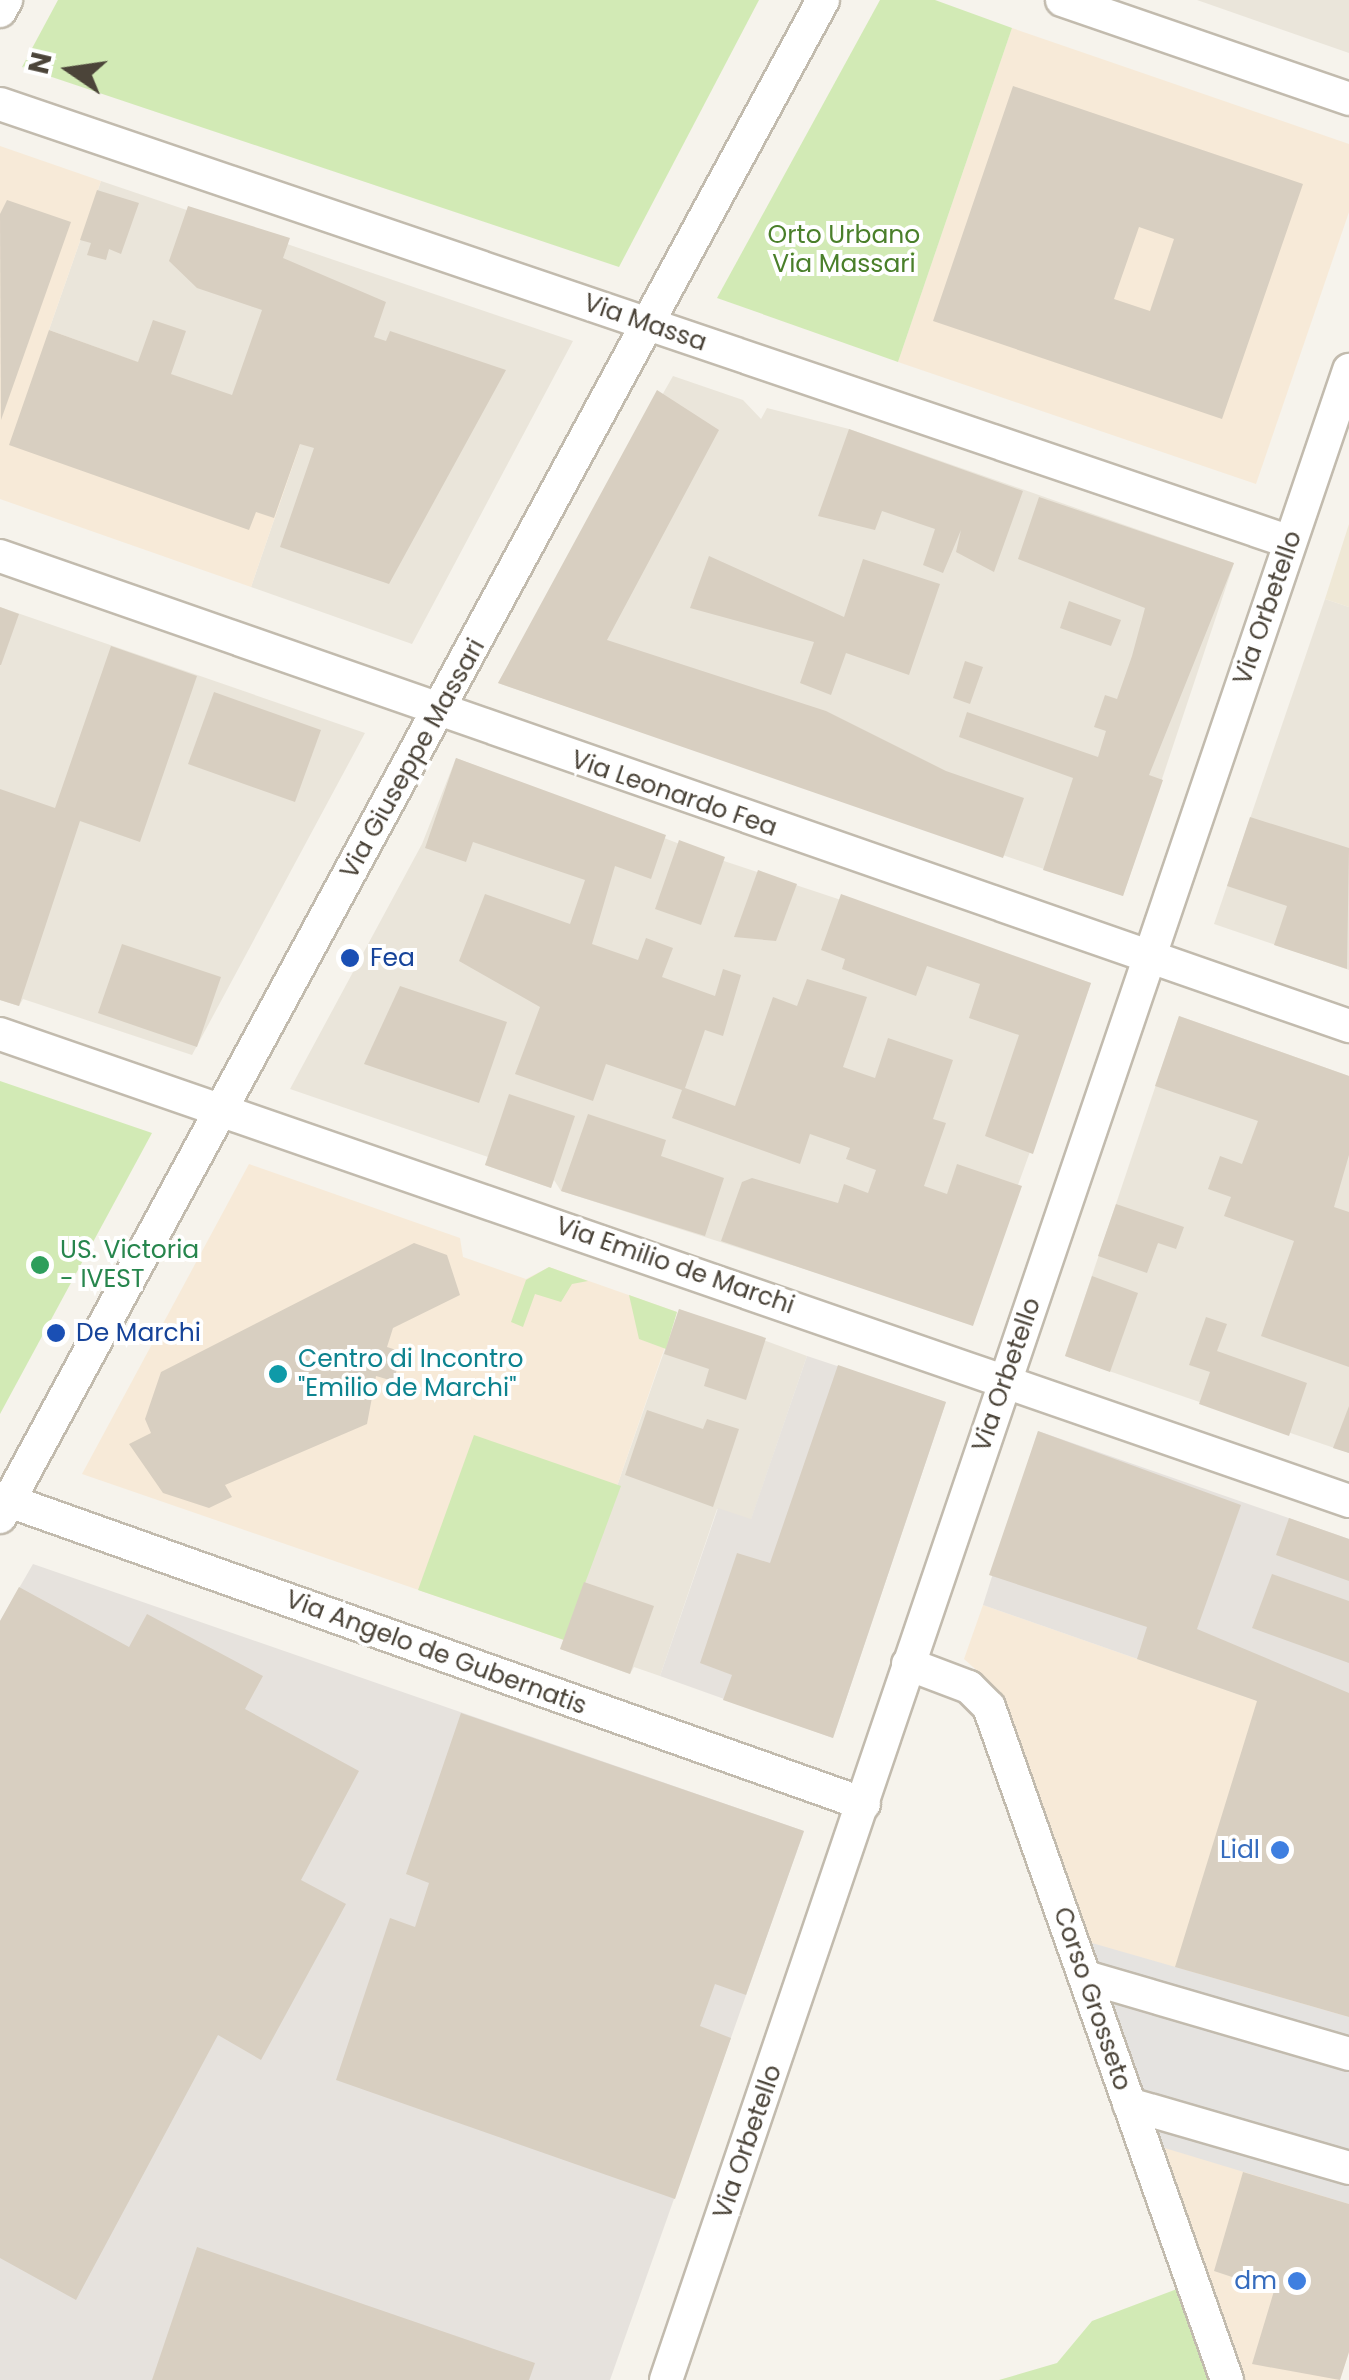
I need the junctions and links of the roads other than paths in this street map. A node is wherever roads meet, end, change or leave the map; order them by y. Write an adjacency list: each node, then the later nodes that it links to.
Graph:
1 (6, 0): 4 (street)
2 (823, 0): 7 (street, Via Giuseppe Massari)
3 (1062, 0): 5 (street)
4 (0, 12)
5 (1349, 99)
6 (0, 104): 7 (street, Via Massa)
7 (649, 324): 9 (street, Via Massa); 11 (street, Via Giuseppe Massari)
8 (1349, 370): 9 (street, Via Orbetello)
9 (1290, 542): 12 (street, Via Orbetello)
10 (0, 556): 11 (street, Via Leonardo Fea)
11 (438, 714): 12 (street, Via Leonardo Fea); 15 (street, Via Giuseppe Massari)
12 (1150, 955): 13 (street, Via Leonardo Fea); 16 (street, Via Orbetello)
13 (1349, 1026)
14 (0, 1034): 15 (street, Via Emilio de Marchi)
15 (219, 1109): 16 (street, Via Emilio de Marchi); 18 (street, Via Giuseppe Massari)
16 (1006, 1380): 17 (street, Via Emilio de Marchi); 19 (street, Via Orbetello)
17 (1349, 1502)
18 (4, 1509): 20 (street, Via Angelo de Gubernatis)
19 (908, 1664): 20 (street, Via Orbetello); 21 (street, Corso Grosseto)
20 (864, 1804): 25 (street, Via Orbetello)
21 (1086, 1977): 22 (street); 23 (street, Corso Grosseto)
22 (1349, 2054)
23 (1129, 2104): 24 (street); 26 (street, Corso Grosseto)
24 (1349, 2168)
25 (666, 2380)
26 (1227, 2380)

